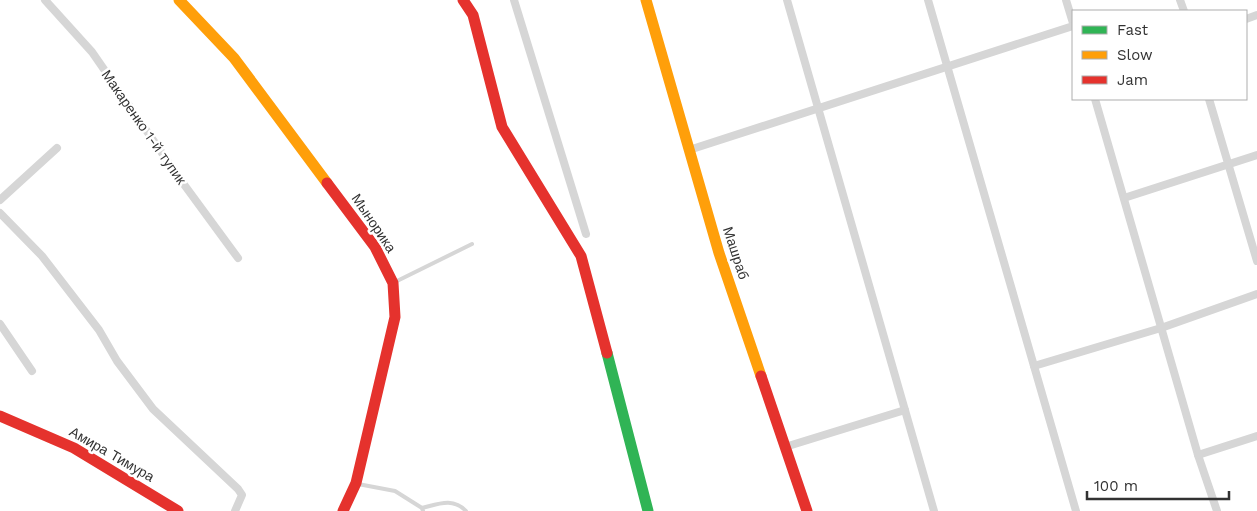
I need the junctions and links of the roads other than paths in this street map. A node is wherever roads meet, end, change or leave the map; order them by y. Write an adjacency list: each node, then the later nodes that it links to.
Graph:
1 (45, 0): 24 (street, Макаренко 1-й тупик)
2 (179, 0): 26 (street, Мынорика)
3 (463, 0): 43 (street)
4 (514, 0): 22 (street)
5 (646, 0): 16 (street, Машраб)
6 (787, 0): 14 (street)
7 (928, 0): 11 (street)
8 (1066, 0): 9 (street)
9 (1072, 21)
10 (1072, 25): 11 (street)
11 (947, 66): 14 (street); 30 (street)
12 (1095, 100): 19 (street)
13 (1209, 100): 18 (street)
14 (818, 108): 16 (street); 32 (street)
15 (57, 148): 20 (street)
16 (689, 150): 35 (street, Машраб)
17 (1257, 155): 18 (street)
18 (1229, 165): 19 (street); 25 (street)
19 (1124, 198): 29 (street)
20 (0, 200)
21 (0, 213): 40 (street)
22 (586, 234)
23 (472, 244): 26 (lane)
24 (238, 258)
25 (1257, 261)
26 (393, 283): 37 (street, Мынорика)
27 (1257, 294): 29 (street)
28 (0, 324): 31 (street)
29 (1161, 328): 30 (street); 36 (street)
30 (1034, 366): 46 (street)
31 (32, 371)
32 (905, 410): 35 (street); 45 (street)
33 (0, 416): 39 (street, Амира Тимура)
34 (1257, 436): 36 (street)
35 (785, 447): 44 (street, Машраб)
36 (1198, 455): 47 (street)
37 (356, 483): 38 (lane); 41 (street, Мынорика)
38 (423, 509): 42 (lane)
39 (178, 511)
40 (235, 511)
41 (343, 511)
42 (466, 511)
43 (648, 511)
44 (807, 511)
45 (934, 511)
46 (1076, 511)
47 (1217, 511)

